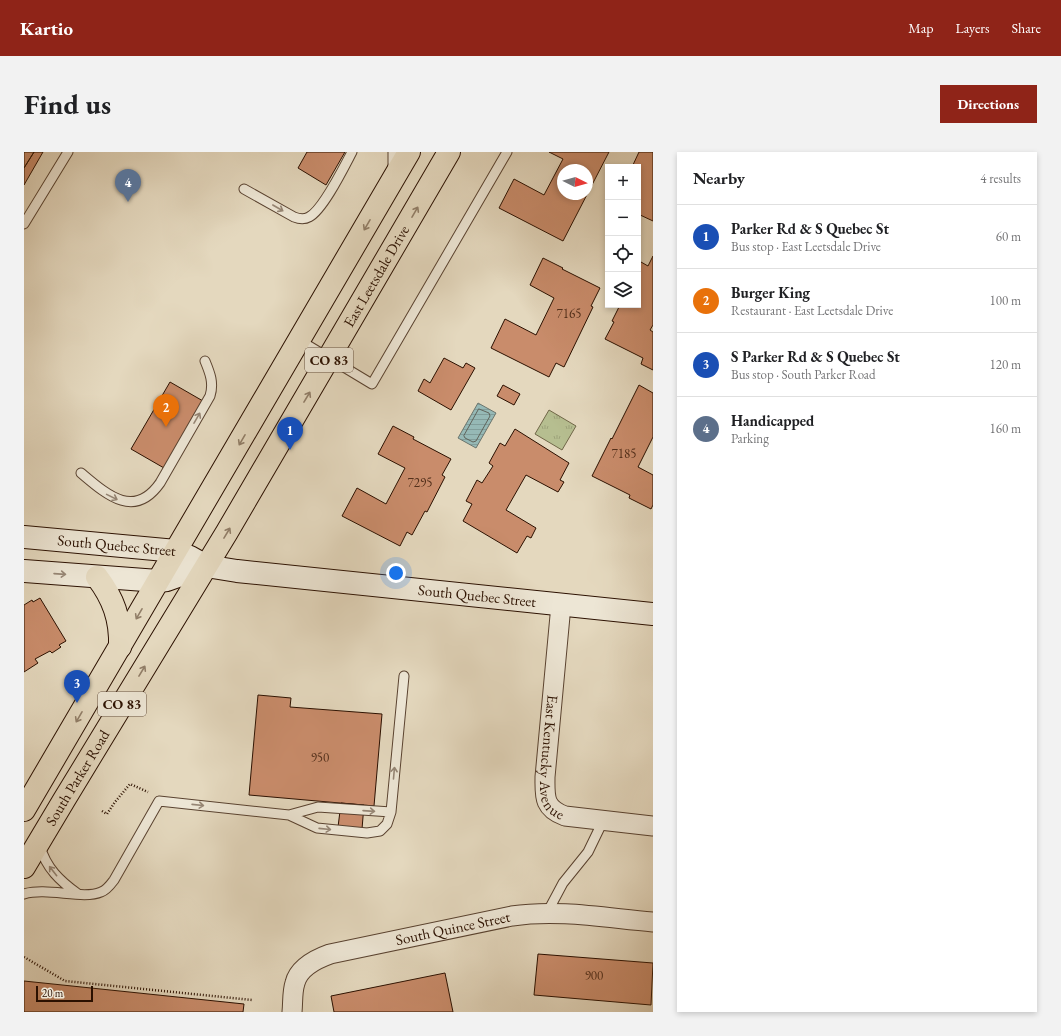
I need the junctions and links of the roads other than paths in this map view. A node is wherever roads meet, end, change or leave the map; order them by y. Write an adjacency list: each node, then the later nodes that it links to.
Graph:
1 (68, 152): 9 (lane)
2 (352, 152): 7 (lane, one-way to 2)
3 (393, 152): 8 (lane)
4 (409, 152): 8 (main road, CO 83)
5 (449, 152): 11 (main road, East Leetsdale Drive / CO 83, one-way to 5)
6 (507, 152): 11 (lane)
7 (244, 189)
8 (386, 191): 10 (main road, CO 83, one-way to 10)
9 (24, 224)
10 (299, 340): 11 (lane); 15 (main road, CO 83, one-way to 15)
11 (330, 358): 16 (main road, East Leetsdale Drive / CO 83, one-way to 11)
12 (205, 361): 13 (lane, one-way to 12)
13 (81, 473)
14 (24, 537): 15 (main road, South Quebec Street)
15 (176, 551): 16 (main road, South Quebec Street); 19 (main road, South Parker Road / CO 83)
16 (206, 566): 19 (main road, South Quebec Street); 20 (main road, South Quebec Street); 29 (main road, South Parker Road / CO 83, one-way to 16)
17 (24, 571): 18 (main road, South Quebec Street, one-way to 18)
18 (97, 576): 19 (main road, South Quebec Street); 22 (main road)
19 (158, 581): 22 (main road, South Parker Road / CO 83, one-way to 22)
20 (561, 605): 21 (main road, South Quebec Street); 27 (street, East Kentucky Avenue)
21 (653, 614)
22 (120, 647): 24 (main road, South Parker Road / CO 83, one-way to 24)
23 (404, 676): 25 (lane, one-way to 23)
24 (24, 810)
25 (391, 812): 26 (lane, one-way to 25); 26 (lane, one-way to 25)
26 (289, 815): 32 (lane, one-way to 26)
27 (603, 821): 28 (street, East Kentucky Avenue); 33 (lane)
28 (653, 826)
29 (39, 841): 30 (main road, South Parker Road / CO 83); 32 (lane, one-way to 29)
30 (24, 867)
31 (24, 894): 32 (lane)
32 (78, 894)
33 (548, 913): 34 (street, South Quince Street); 35 (street, South Quince Street)
34 (653, 922)
35 (292, 1012)

